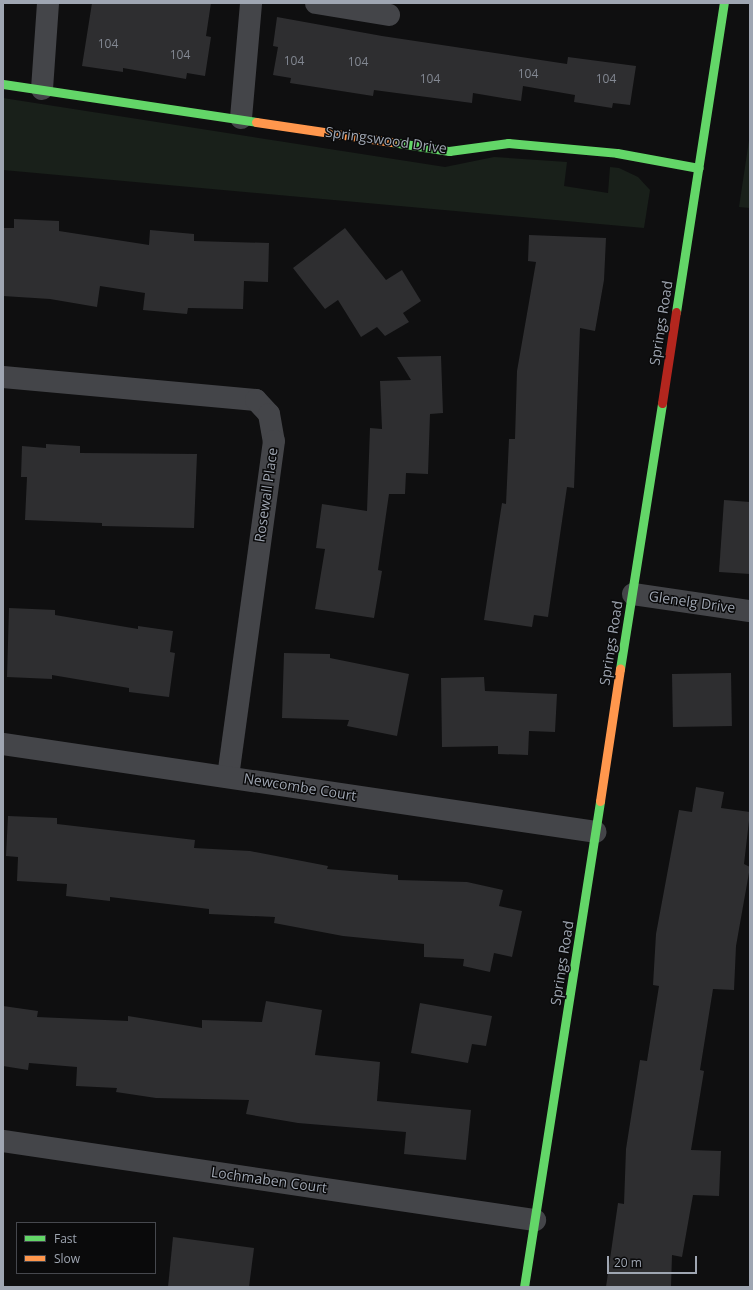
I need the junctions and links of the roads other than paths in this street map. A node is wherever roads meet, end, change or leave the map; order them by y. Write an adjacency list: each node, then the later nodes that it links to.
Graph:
1 (48, 3): 7 (street)
2 (251, 3): 8 (street)
3 (316, 3): 5 (street)
4 (724, 3): 9 (main road, Springs Road)
5 (389, 15)
6 (3, 84): 7 (main road, Springswood Drive)
7 (42, 90): 8 (main road, Springswood Drive)
8 (241, 118): 9 (main road, Springswood Drive)
9 (699, 168): 11 (main road, Springs Road)
10 (3, 377): 14 (street, Rosewall Place)
11 (633, 594): 12 (street, Glenelg Drive); 15 (main road, Springs Road)
12 (750, 611)
13 (3, 744): 14 (street, Newcombe Court)
14 (228, 776): 15 (street, Newcombe Court)
15 (596, 832): 17 (main road, Springs Road)
16 (3, 1141): 17 (street, Lochmaben Court)
17 (535, 1220): 18 (main road, Springs Road)
18 (524, 1287)

